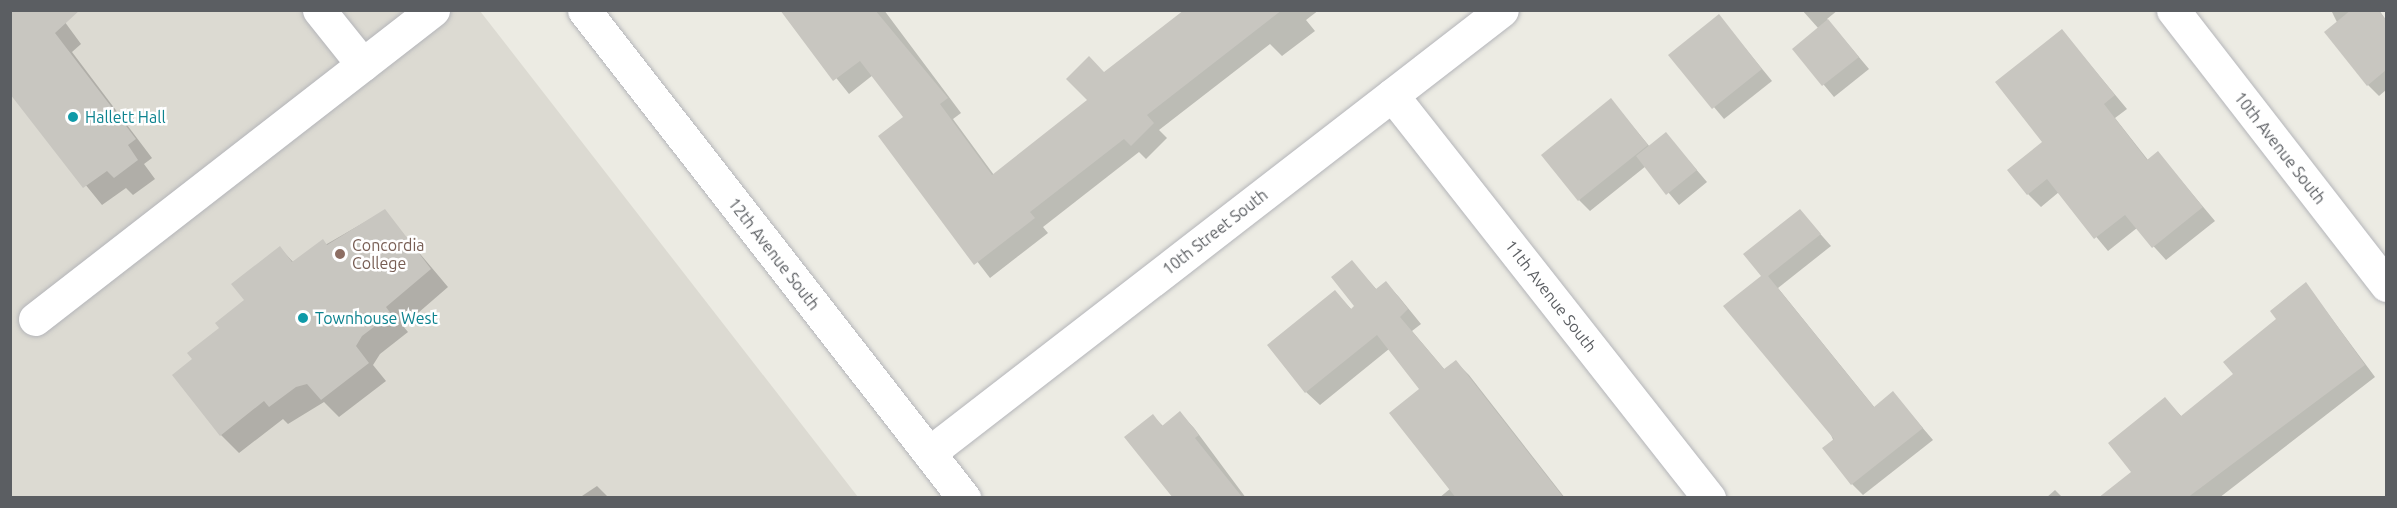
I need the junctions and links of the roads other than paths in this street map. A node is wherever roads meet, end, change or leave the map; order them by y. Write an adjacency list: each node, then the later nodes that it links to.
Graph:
1 (319, 10): 6 (street)
2 (433, 10): 6 (street)
3 (584, 10): 10 (street, 12th Avenue South)
4 (1502, 10): 7 (street, 10th Street South)
5 (2173, 10): 8 (street, 10th Avenue South)
6 (363, 65): 9 (street)
7 (1392, 95): 10 (street, 10th Street South); 12 (street, 11th Avenue South)
8 (2386, 285)
9 (35, 319)
10 (929, 453): 11 (street, 12th Avenue South)
11 (964, 498)
12 (1709, 498)

